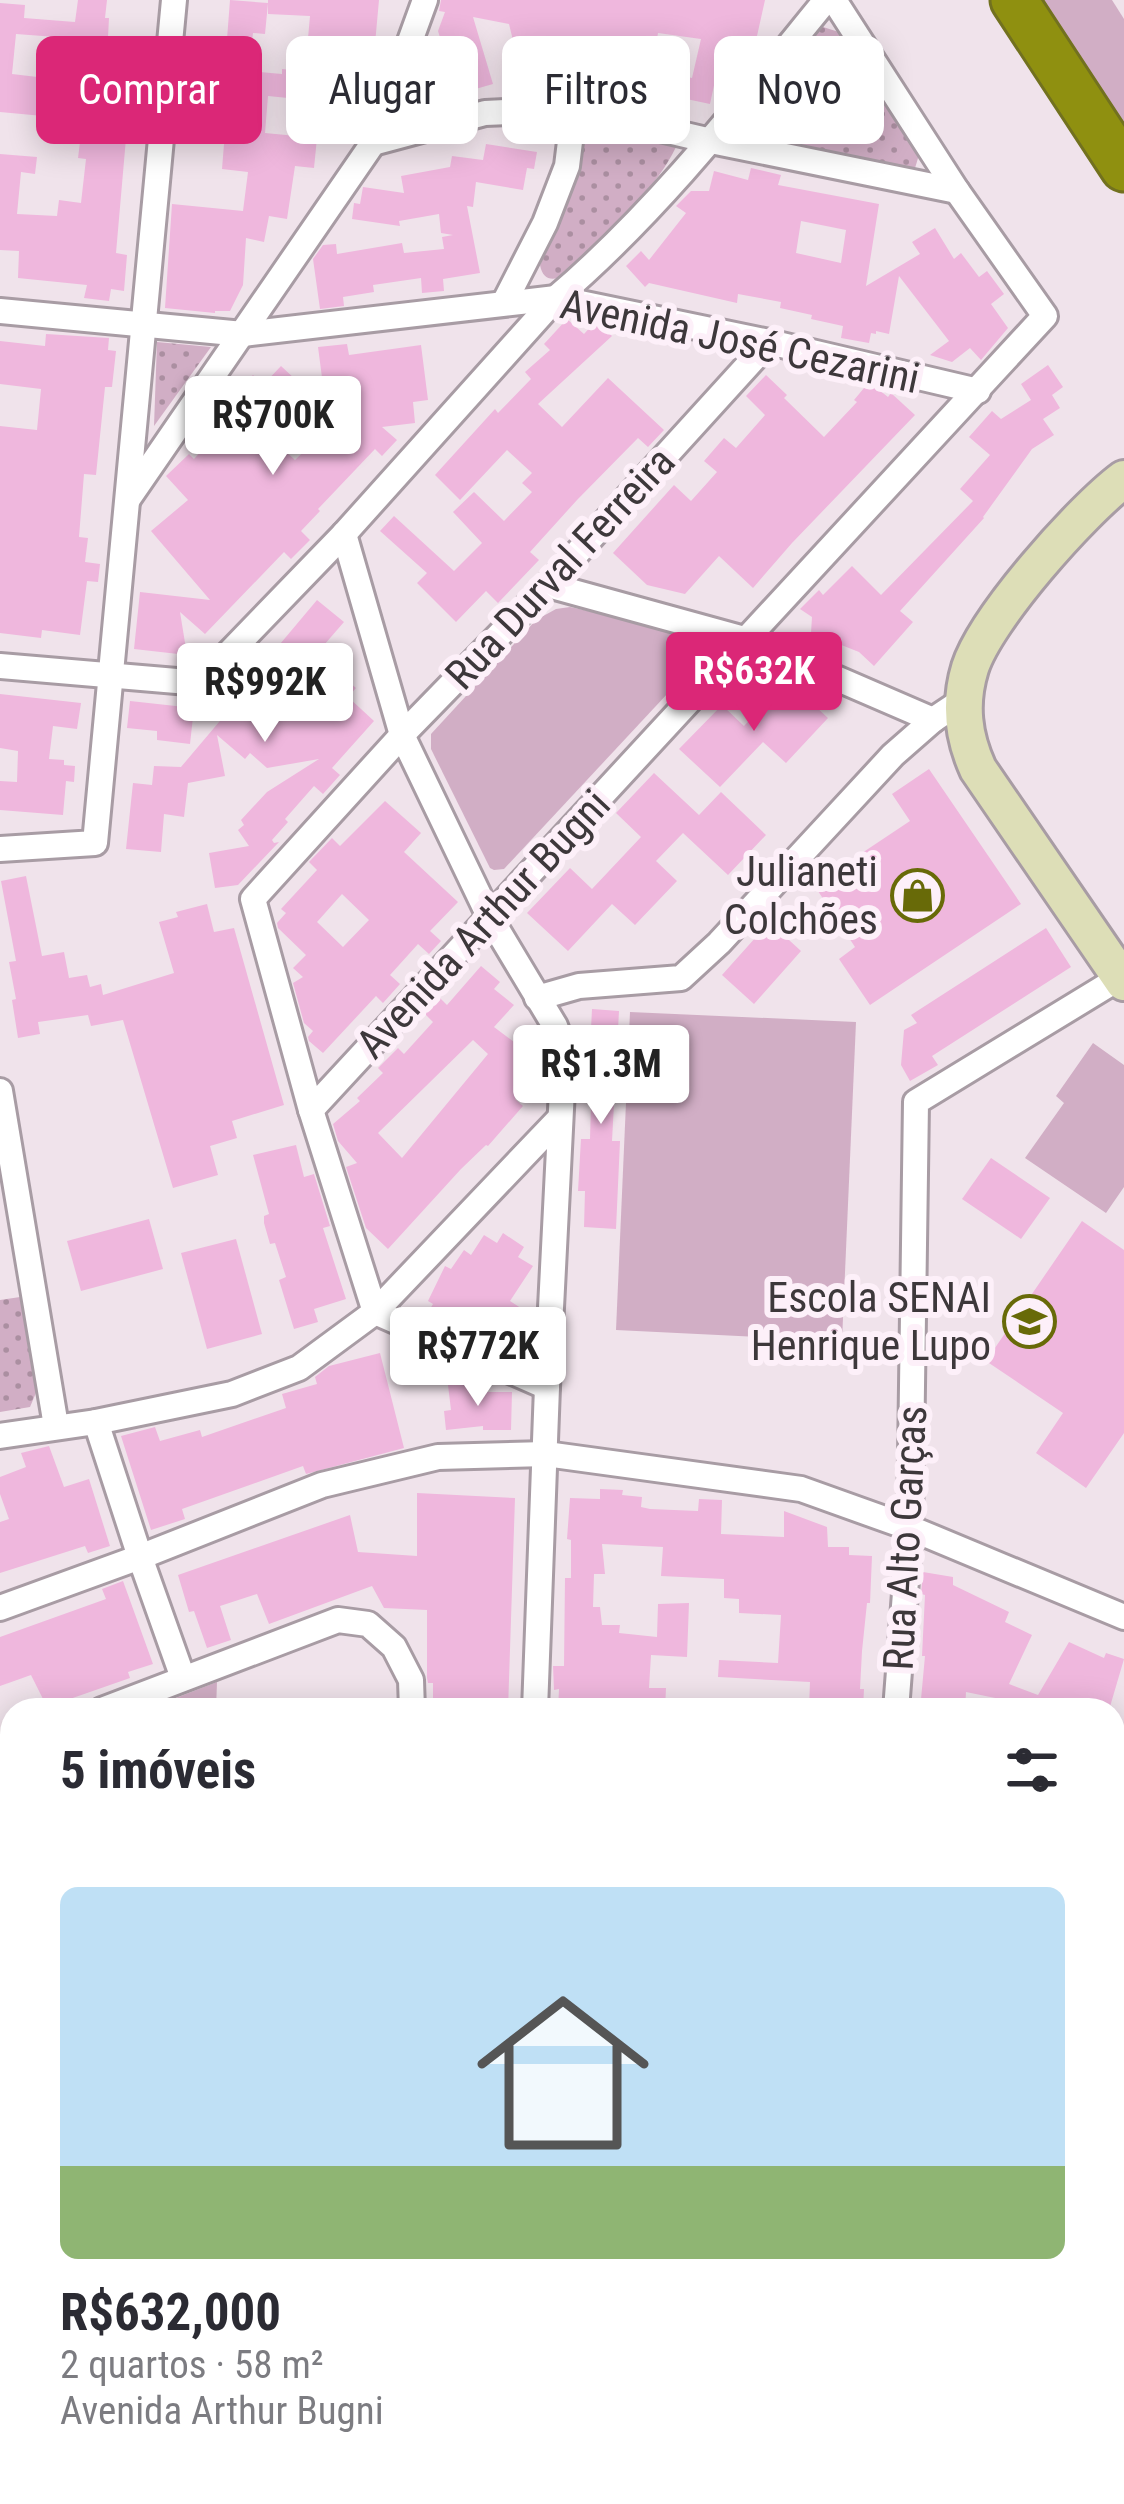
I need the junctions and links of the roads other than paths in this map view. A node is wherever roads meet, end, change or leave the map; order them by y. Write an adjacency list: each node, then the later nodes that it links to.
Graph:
1 (174, 0): 15 (street)
2 (425, 0): 5 (street)
3 (830, 0): 7 (street); 11 (street)
4 (1014, 0): 10 (highway)
5 (412, 36)
6 (690, 136): 7 (street)
7 (711, 141): 11 (street); 12 (street)
8 (372, 144): 16 (street)
9 (570, 144): 13 (street)
10 (1124, 168)
11 (957, 191): 18 (street, Avenida Arthur Bugni)
12 (556, 298): 13 (street, Avenida José Cezarini); 17 (street, Avenida José Cezarini); 21 (street)
13 (504, 304): 16 (street, Avenida José Cezarini)
14 (0, 310): 15 (street, Avenida José Cezarini)
15 (144, 325): 16 (street, Avenida José Cezarini); 20 (street)
16 (243, 334): 20 (street)
17 (769, 342): 18 (street, Avenida José Cezarini); 22 (street, Rua Durval Ferreira)
18 (978, 391): 23 (street, Avenida Arthur Bugni)
19 (1124, 479): 26 (main road)
20 (127, 501): 25 (street)
21 (344, 533): 25 (street); 27 (street)
22 (548, 585): 23 (street); 27 (street, Rua Durval Ferreira)
23 (748, 640): 26 (street); 29 (street, Avenida Arthur Bugni)
24 (0, 666): 25 (street)
25 (111, 676): 28 (street)
26 (948, 710): 30 (main road); 31 (street)
27 (402, 735): 29 (street); 33 (street, Rua Durval Ferreira)
28 (0, 849)
29 (489, 916): 31 (street); 33 (street, Avenida Arthur Bugni)
30 (1122, 979): 41 (street, Rua Alto Garças)
31 (537, 998): 34 (street)
32 (0, 1091): 38 (street)
33 (311, 1110): 35 (street)
34 (559, 1119): 35 (street); 36 (street)
35 (375, 1312): 36 (street); 37 (street)
36 (547, 1387): 40 (street)
37 (96, 1422): 38 (street); 42 (street)
38 (56, 1426): 39 (street)
39 (0, 1436)
40 (546, 1454): 41 (street); 42 (street); 48 (street)
41 (910, 1528): 44 (street); 49 (street, Rua Alto Garças)
42 (140, 1557): 43 (street); 45 (street)
43 (0, 1608)
44 (1124, 1617)
45 (183, 1678): 46 (street); 47 (street)
46 (132, 1698)
47 (412, 1698)
48 (536, 1698)
49 (897, 1698)

